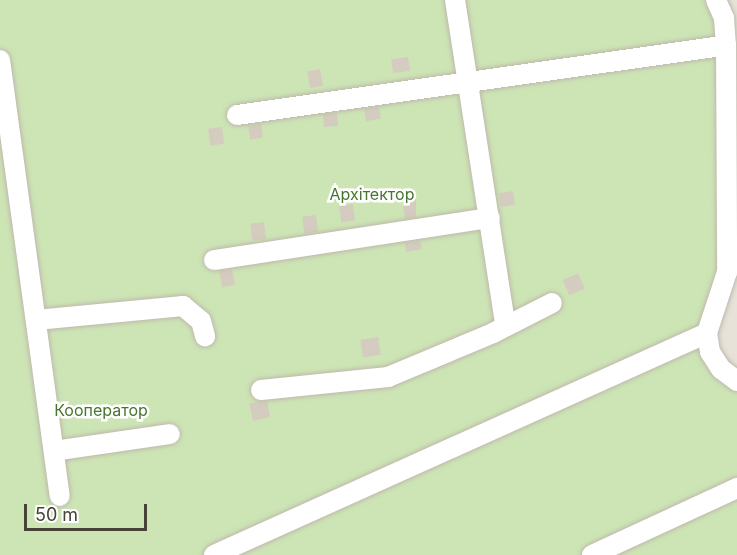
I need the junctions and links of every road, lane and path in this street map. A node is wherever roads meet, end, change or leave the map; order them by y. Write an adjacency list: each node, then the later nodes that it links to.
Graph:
1 (455, 0): 5 (street)
2 (716, 0): 3 (street)
3 (726, 45): 5 (street); 12 (street)
4 (0, 60): 10 (street)
5 (468, 80): 6 (street); 7 (street)
6 (237, 115)
7 (490, 218): 8 (street); 11 (street)
8 (214, 261)
9 (552, 303): 11 (street)
10 (36, 320): 13 (street); 17 (street)
11 (505, 324): 15 (street)
12 (707, 333): 14 (street); 20 (street)
13 (205, 336)
14 (736, 382)
15 (261, 390)
16 (170, 434): 17 (street)
17 (54, 451): 19 (street)
18 (737, 488): 21 (street)
19 (60, 496)
20 (214, 555)
21 (592, 555)

